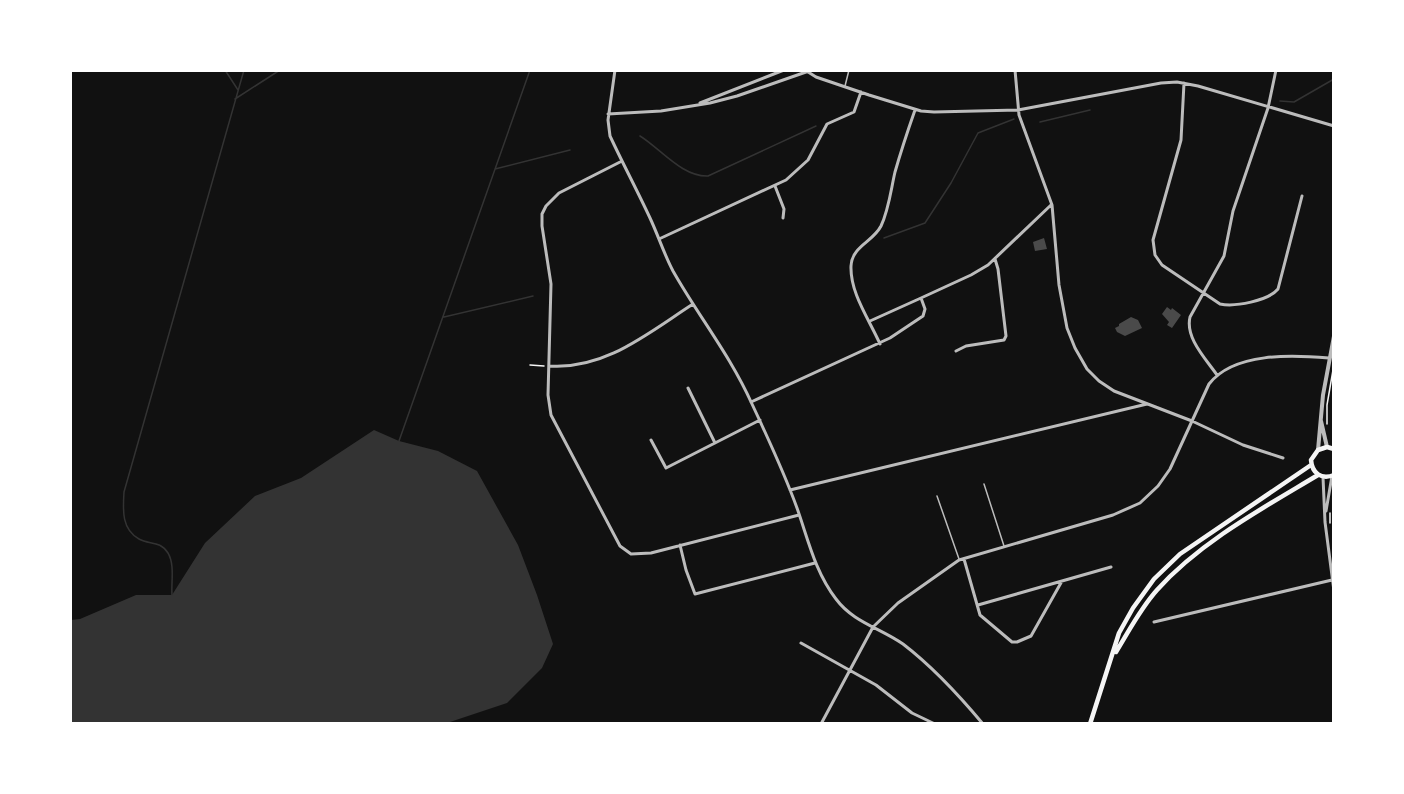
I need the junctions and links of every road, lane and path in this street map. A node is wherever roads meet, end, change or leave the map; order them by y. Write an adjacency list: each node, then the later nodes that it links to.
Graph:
1 (615, 70): 14 (street)
2 (784, 70): 10 (street)
3 (849, 70): 8 (lane)
4 (1015, 70): 13 (street)
5 (1276, 70): 11 (street)
6 (806, 71): 8 (street); 10 (street)
7 (1184, 83): 11 (street); 13 (street); 23 (street)
8 (845, 87): 9 (street)
9 (861, 92): 12 (street); 17 (street)
10 (698, 104): 14 (street)
11 (1268, 108): 15 (street); 23 (street)
12 (916, 109): 13 (street); 26 (street)
13 (1018, 110): 19 (street)
14 (608, 114): 16 (street)
15 (1334, 126)
16 (622, 161): 21 (street); 32 (street)
17 (775, 186): 20 (street); 21 (street)
18 (1302, 195): 23 (street)
19 (1052, 205): 22 (street); 37 (street)
20 (783, 218)
21 (659, 239): 25 (street)
22 (994, 259): 24 (street); 29 (street)
23 (1204, 294): 34 (street)
24 (921, 298): 26 (street); 28 (street)
25 (693, 304): 32 (street); 36 (street)
26 (870, 321): 28 (street)
27 (1334, 336): 30 (street)
28 (880, 344): 36 (street)
29 (956, 351)
30 (1329, 358): 34 (street); 39 (street)
31 (530, 365): 32 (path)
32 (549, 366): 58 (street)
33 (1333, 370): 38 (path)
34 (1217, 375): 41 (street)
35 (688, 388): 43 (street)
36 (752, 402): 40 (street)
37 (1149, 404): 41 (street); 52 (street)
38 (1327, 417)
39 (1320, 418): 44 (street); 46 (street)
40 (760, 420): 43 (street); 52 (street)
41 (1192, 421): 47 (street); 59 (street)
42 (651, 440): 43 (street)
43 (715, 443)
44 (1327, 447): 45 (main road); 46 (main road)
45 (1334, 449)
46 (1318, 450): 48 (main road)
47 (1283, 458)
48 (1311, 465): 49 (main road); 71 (main road)
49 (1321, 476): 50 (main road); 56 (street); 71 (main road)
50 (1333, 476): 56 (street)
51 (984, 484): 59 (lane)
52 (790, 490): 55 (street)
53 (937, 496): 61 (lane)
54 (1330, 510): 57 (path)
55 (799, 514): 58 (street); 62 (street)
56 (1325, 516): 64 (street)
57 (1330, 527)
58 (680, 545): 62 (street)
59 (1004, 547): 60 (street)
60 (964, 559): 61 (street); 67 (street)
61 (959, 560): 69 (street)
62 (815, 562): 69 (street)
63 (1111, 567): 65 (street)
64 (1332, 580): 66 (street); 68 (street)
65 (1062, 581): 67 (street); 67 (street)
66 (1334, 591)
67 (978, 605)
68 (1154, 622)
69 (873, 627): 72 (street); 75 (street)
70 (801, 643): 72 (street)
71 (1113, 656): 76 (main road)
72 (849, 670): 73 (street); 74 (street)
73 (821, 723)
74 (935, 723)
75 (983, 723)
76 (1090, 723)

